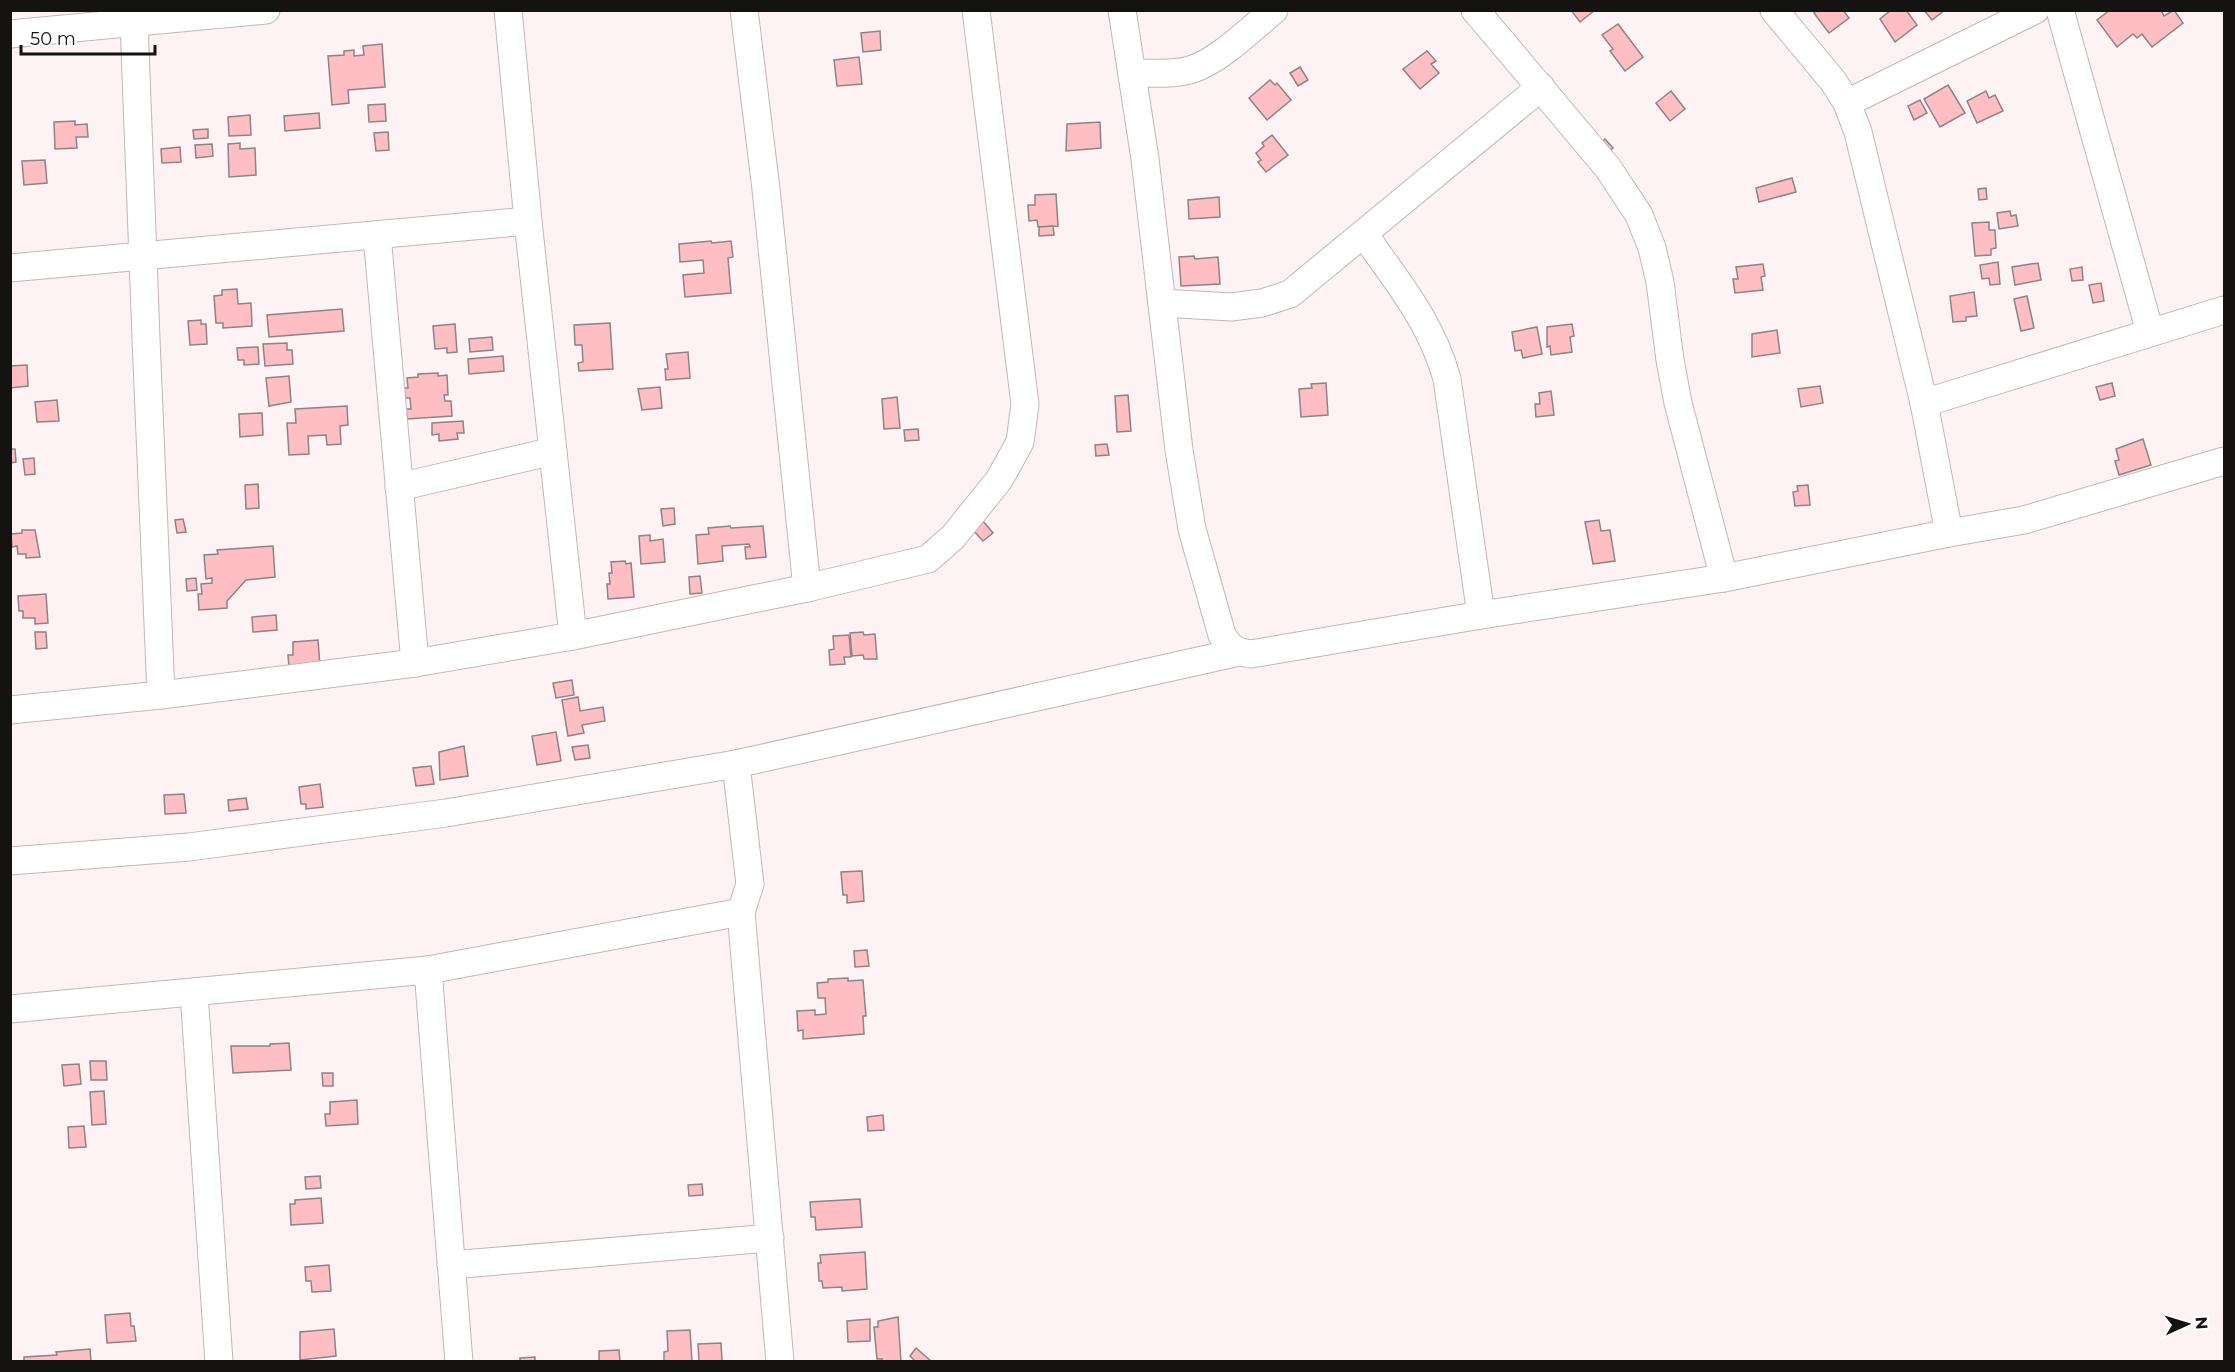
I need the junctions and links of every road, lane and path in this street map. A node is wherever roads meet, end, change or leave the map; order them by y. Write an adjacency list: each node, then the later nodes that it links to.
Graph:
1 (266, 10): 11 (street)
2 (508, 10): 16 (street)
3 (744, 10): 30 (street)
4 (976, 10): 30 (street)
5 (1122, 10): 13 (street)
6 (1274, 10): 13 (street)
7 (1475, 10): 14 (street)
8 (1773, 10): 15 (street)
9 (2035, 10): 15 (street)
10 (2060, 10): 23 (street)
11 (134, 16): 12 (street); 19 (street)
12 (10, 34)
13 (1132, 73): 21 (street)
14 (1541, 87): 17 (street); 29 (street)
15 (1847, 103): 24 (street)
16 (528, 221): 18 (street); 25 (street)
17 (1364, 234): 21 (street); 31 (street)
18 (377, 235): 19 (street); 27 (street)
19 (143, 256): 20 (street); 35 (street)
20 (10, 267)
21 (1162, 303): 33 (street)
22 (2224, 310): 23 (street)
23 (2150, 332): 24 (street)
24 (1924, 403): 28 (street)
25 (553, 451): 27 (street); 32 (street)
26 (2224, 461): 28 (street)
27 (399, 488): 34 (street)
28 (1949, 533): 29 (street)
29 (1724, 578): 31 (street)
30 (807, 588): 32 (street)
31 (1481, 615): 33 (street)
32 (573, 636): 34 (street)
33 (1239, 652): 37 (street)
34 (415, 663): 35 (street)
35 (161, 695): 36 (street)
36 (10, 710)
37 (736, 764): 38 (street); 39 (street)
38 (10, 861)
39 (741, 912): 40 (street); 43 (street)
40 (428, 970): 41 (street); 44 (street)
41 (194, 992): 42 (street); 45 (street)
42 (10, 1009)
43 (770, 1238): 44 (street); 47 (street)
44 (451, 1265): 46 (street)
45 (219, 1362)
46 (459, 1362)
47 (780, 1362)

